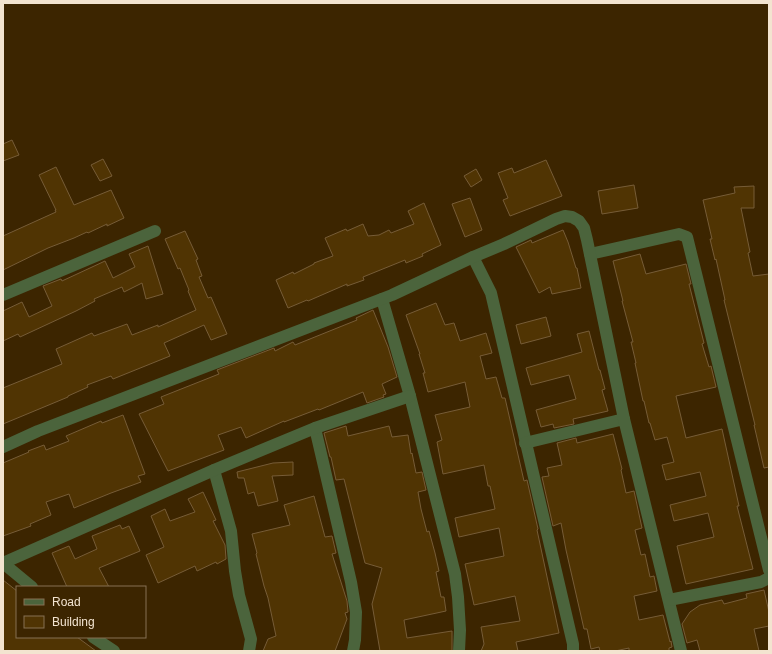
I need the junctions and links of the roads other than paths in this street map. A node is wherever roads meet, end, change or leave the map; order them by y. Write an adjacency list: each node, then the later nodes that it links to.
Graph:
1 (155, 231): 4 (street)
2 (590, 254): 3 (street); 7 (street); 13 (street)
3 (473, 257): 5 (street); 9 (street)
4 (3, 295)
5 (382, 299): 6 (street); 10 (street)
6 (410, 396): 8 (street); 21 (street)
7 (624, 419): 9 (street); 16 (street)
8 (315, 428): 11 (street); 20 (street)
9 (525, 443): 22 (street)
10 (3, 447)
11 (214, 470): 12 (street); 19 (street)
12 (3, 563): 15 (street)
13 (769, 570)
14 (769, 578): 16 (street)
15 (31, 586)
16 (669, 600): 23 (street)
17 (94, 638): 18 (street)
18 (114, 651)
19 (249, 651)
20 (353, 651)
21 (459, 651)
22 (573, 651)
23 (681, 651)

